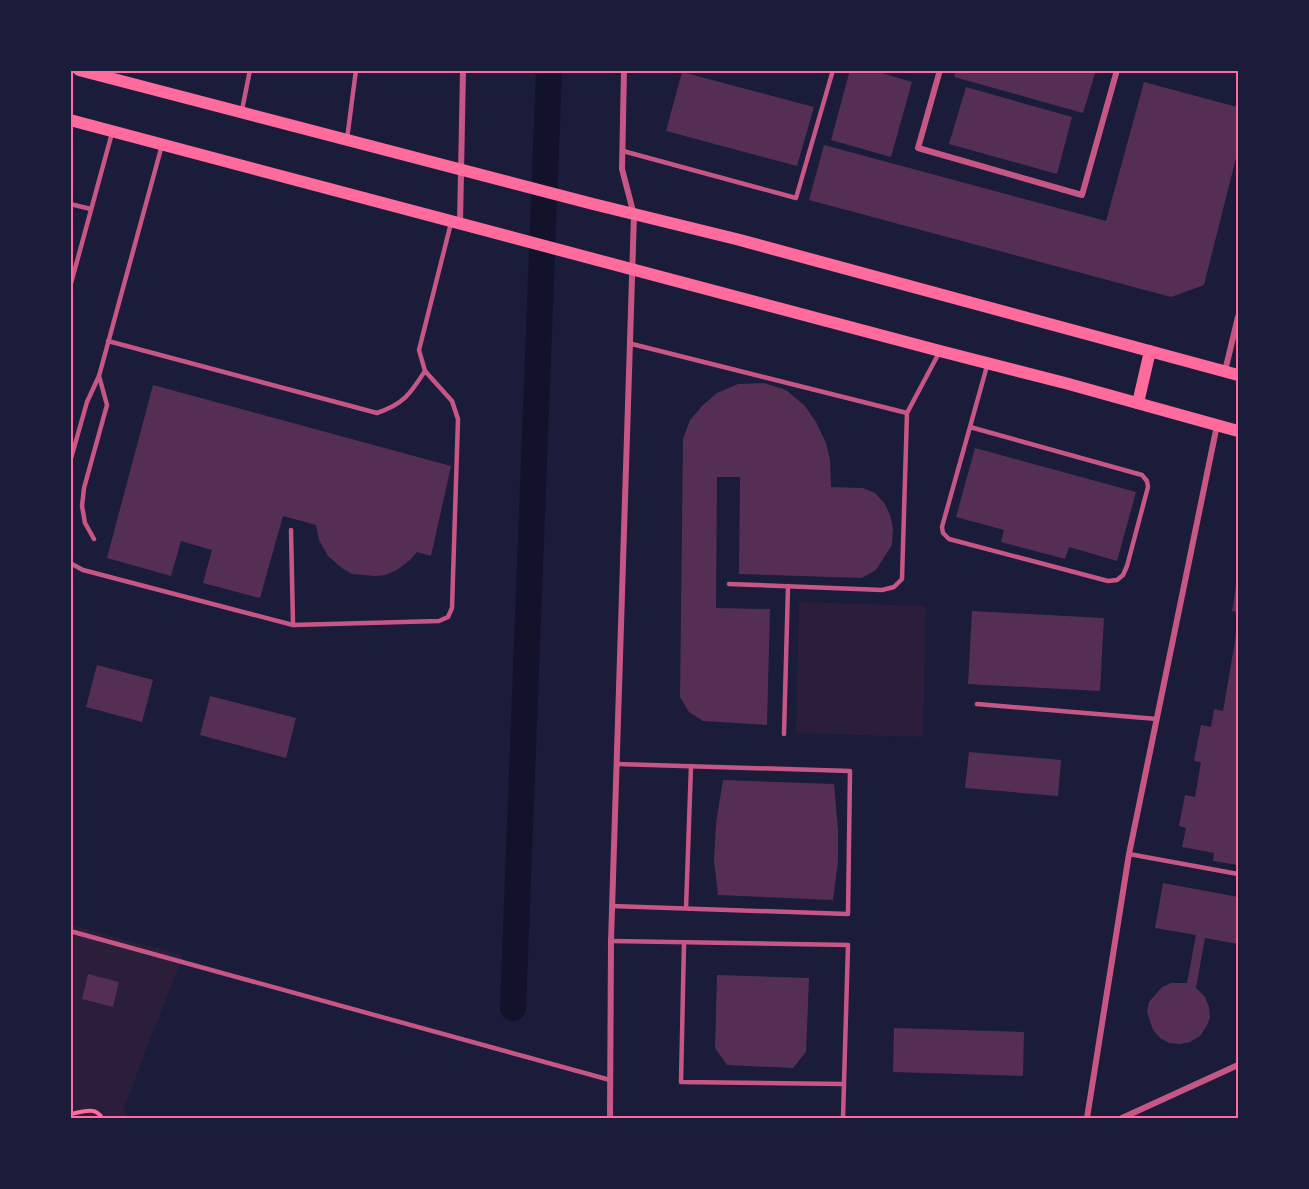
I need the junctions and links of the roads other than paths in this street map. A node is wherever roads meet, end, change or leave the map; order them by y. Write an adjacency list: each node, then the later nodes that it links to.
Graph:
1 (79, 70): 9 (main road)
2 (250, 70): 9 (lane)
3 (356, 70): 12 (lane)
4 (464, 70): 15 (street)
5 (624, 70): 14 (street)
6 (833, 70): 14 (lane)
7 (940, 70): 8 (street)
8 (1117, 70)
9 (242, 113): 12 (main road)
10 (70, 120): 11 (main road)
11 (112, 131): 13 (main road); 17 (lane)
12 (347, 139): 15 (main road)
13 (162, 144): 19 (main road); 23 (lane)
14 (623, 151): 18 (street)
15 (462, 170): 18 (main road); 19 (street)
16 (70, 204): 17 (lane)
17 (91, 209): 21 (lane)
18 (634, 215): 20 (street); 26 (main road)
19 (456, 222): 20 (main road); 28 (lane)
20 (632, 268): 24 (street); 25 (main road)
21 (70, 287)
22 (1239, 316): 29 (street)
23 (108, 341): 28 (lane); 30 (lane)
24 (632, 344): 33 (lane); 47 (street)
25 (940, 351): 27 (main road); 33 (lane)
26 (1150, 351): 29 (main road); 32 (main road)
27 (988, 363): 32 (main road); 35 (lane)
28 (425, 371): 43 (lane)
29 (1225, 371): 31 (main road)
30 (99, 375): 37 (lane); 39 (lane)
31 (1239, 375)
32 (1138, 404): 34 (main road)
33 (907, 413): 42 (lane)
34 (1217, 425): 36 (main road); 45 (street)
35 (970, 427): 35 (lane)
36 (1239, 431)
37 (70, 462)
38 (291, 530): 43 (lane)
39 (94, 539)
40 (70, 563): 43 (lane)
41 (729, 584): 42 (lane)
42 (788, 586): 46 (lane)
43 (293, 625)
44 (977, 704): 45 (lane)
45 (1157, 719): 49 (street)
46 (784, 735)
47 (617, 764): 48 (lane); 51 (street)
48 (691, 766): 52 (lane); 52 (lane)
49 (1129, 854): 50 (lane); 61 (street)
50 (1239, 874)
51 (612, 906): 52 (lane); 54 (street)
52 (687, 908)
53 (70, 931): 57 (lane)
54 (611, 941): 55 (lane); 57 (street)
55 (684, 943): 58 (lane); 58 (lane)
56 (1239, 1065): 62 (street)
57 (610, 1080): 59 (street)
58 (844, 1084): 60 (lane)
59 (610, 1119)
60 (843, 1119)
61 (1086, 1119)
62 (1122, 1119)

